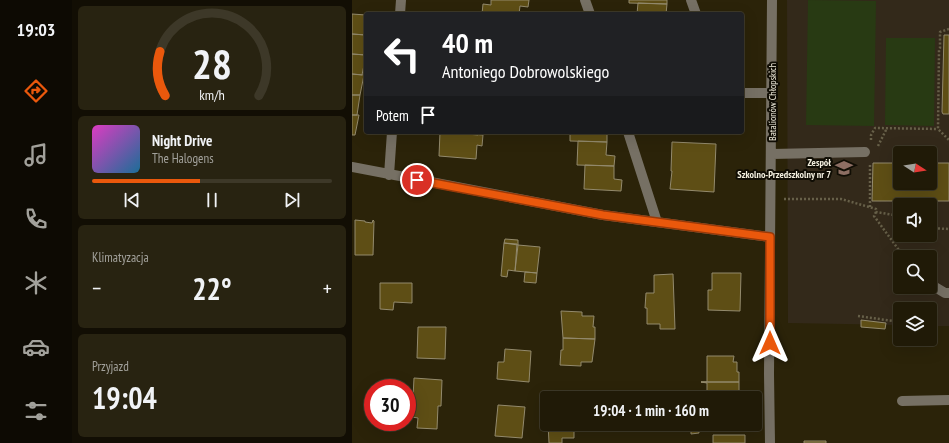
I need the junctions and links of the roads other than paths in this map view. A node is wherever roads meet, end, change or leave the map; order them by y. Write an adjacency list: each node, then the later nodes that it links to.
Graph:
1 (401, 0): 5 (street)
2 (585, 0): 6 (street)
3 (692, 0): 7 (street)
4 (772, 0): 9 (street, Batalionów Chłopskich)
5 (400, 12)
6 (589, 12)
7 (695, 12)
8 (744, 93): 9 (street)
9 (772, 93): 13 (street, Batalionów Chłopskich)
10 (392, 134): 15 (street)
11 (629, 134): 16 (street)
12 (865, 152): 13 (street)
13 (772, 154): 17 (street, Batalionów Chłopskich)
14 (352, 167): 15 (street)
15 (388, 174): 16 (street)
16 (657, 222): 17 (street)
17 (770, 237): 22 (street, Batalionów Chłopskich)
18 (937, 289): 19 (street)
19 (949, 293)
20 (949, 400): 21 (street)
21 (902, 401)
22 (770, 443)

